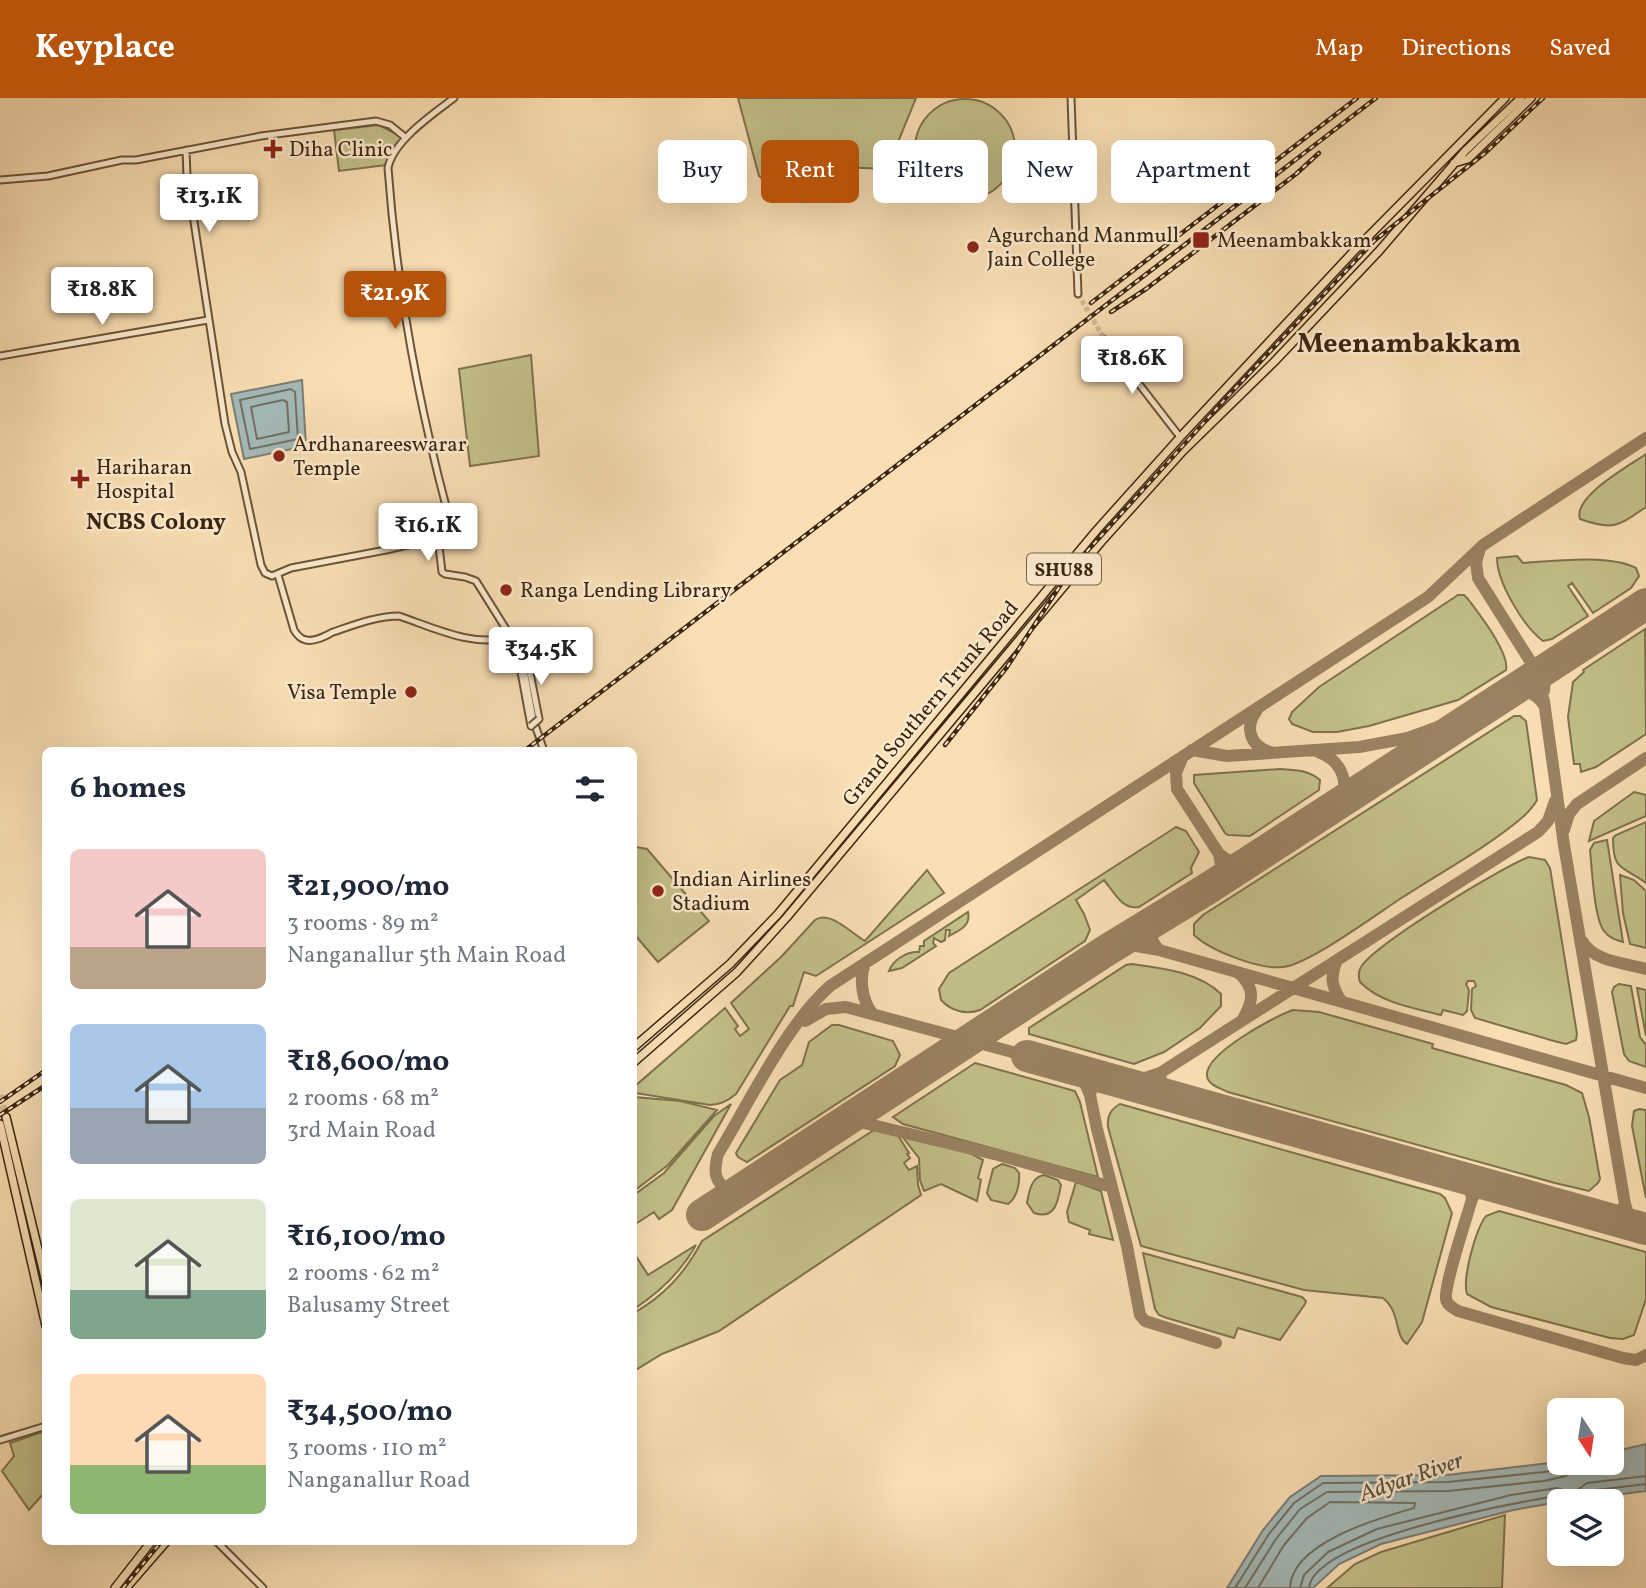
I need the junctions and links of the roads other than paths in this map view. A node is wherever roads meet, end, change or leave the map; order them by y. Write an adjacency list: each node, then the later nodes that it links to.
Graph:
1 (454, 98): 6 (street)
2 (1071, 98): 10 (street)
3 (1505, 98): 14 (main road, Grand Southern Trunk Road / SHU88)
4 (1521, 98): 8 (main road, SHU88)
5 (1531, 98): 8 (main road)
6 (406, 138): 7 (street); 15 (street)
7 (186, 150): 9 (street); 11 (street)
8 (1454, 163): 20 (main road, Grand Southern Trunk Road / SHU88)
9 (0, 180)
10 (1078, 294)
11 (208, 320): 13 (street); 16 (street)
12 (1105, 340): 14 (street)
13 (0, 356)
14 (1180, 437): 19 (main road, Grand Southern Trunk Road / SHU88)
15 (438, 538): 16 (street); 17 (street)
16 (278, 575): 17 (street)
17 (510, 637): 17 (street, bridge); 18 (street)
18 (543, 747)
19 (637, 1044)
20 (637, 1059)
21 (6, 1116): 23 (main road)
22 (0, 1124): 23 (main road)
23 (37, 1264): 24 (main road); 25 (main road)
24 (42, 1274)
25 (42, 1298)
26 (42, 1427): 27 (street)
27 (0, 1440)
28 (149, 1545): 31 (main road)
29 (163, 1545): 32 (main road)
30 (220, 1545): 33 (street)
31 (115, 1588)
32 (126, 1588)
33 (262, 1588)

